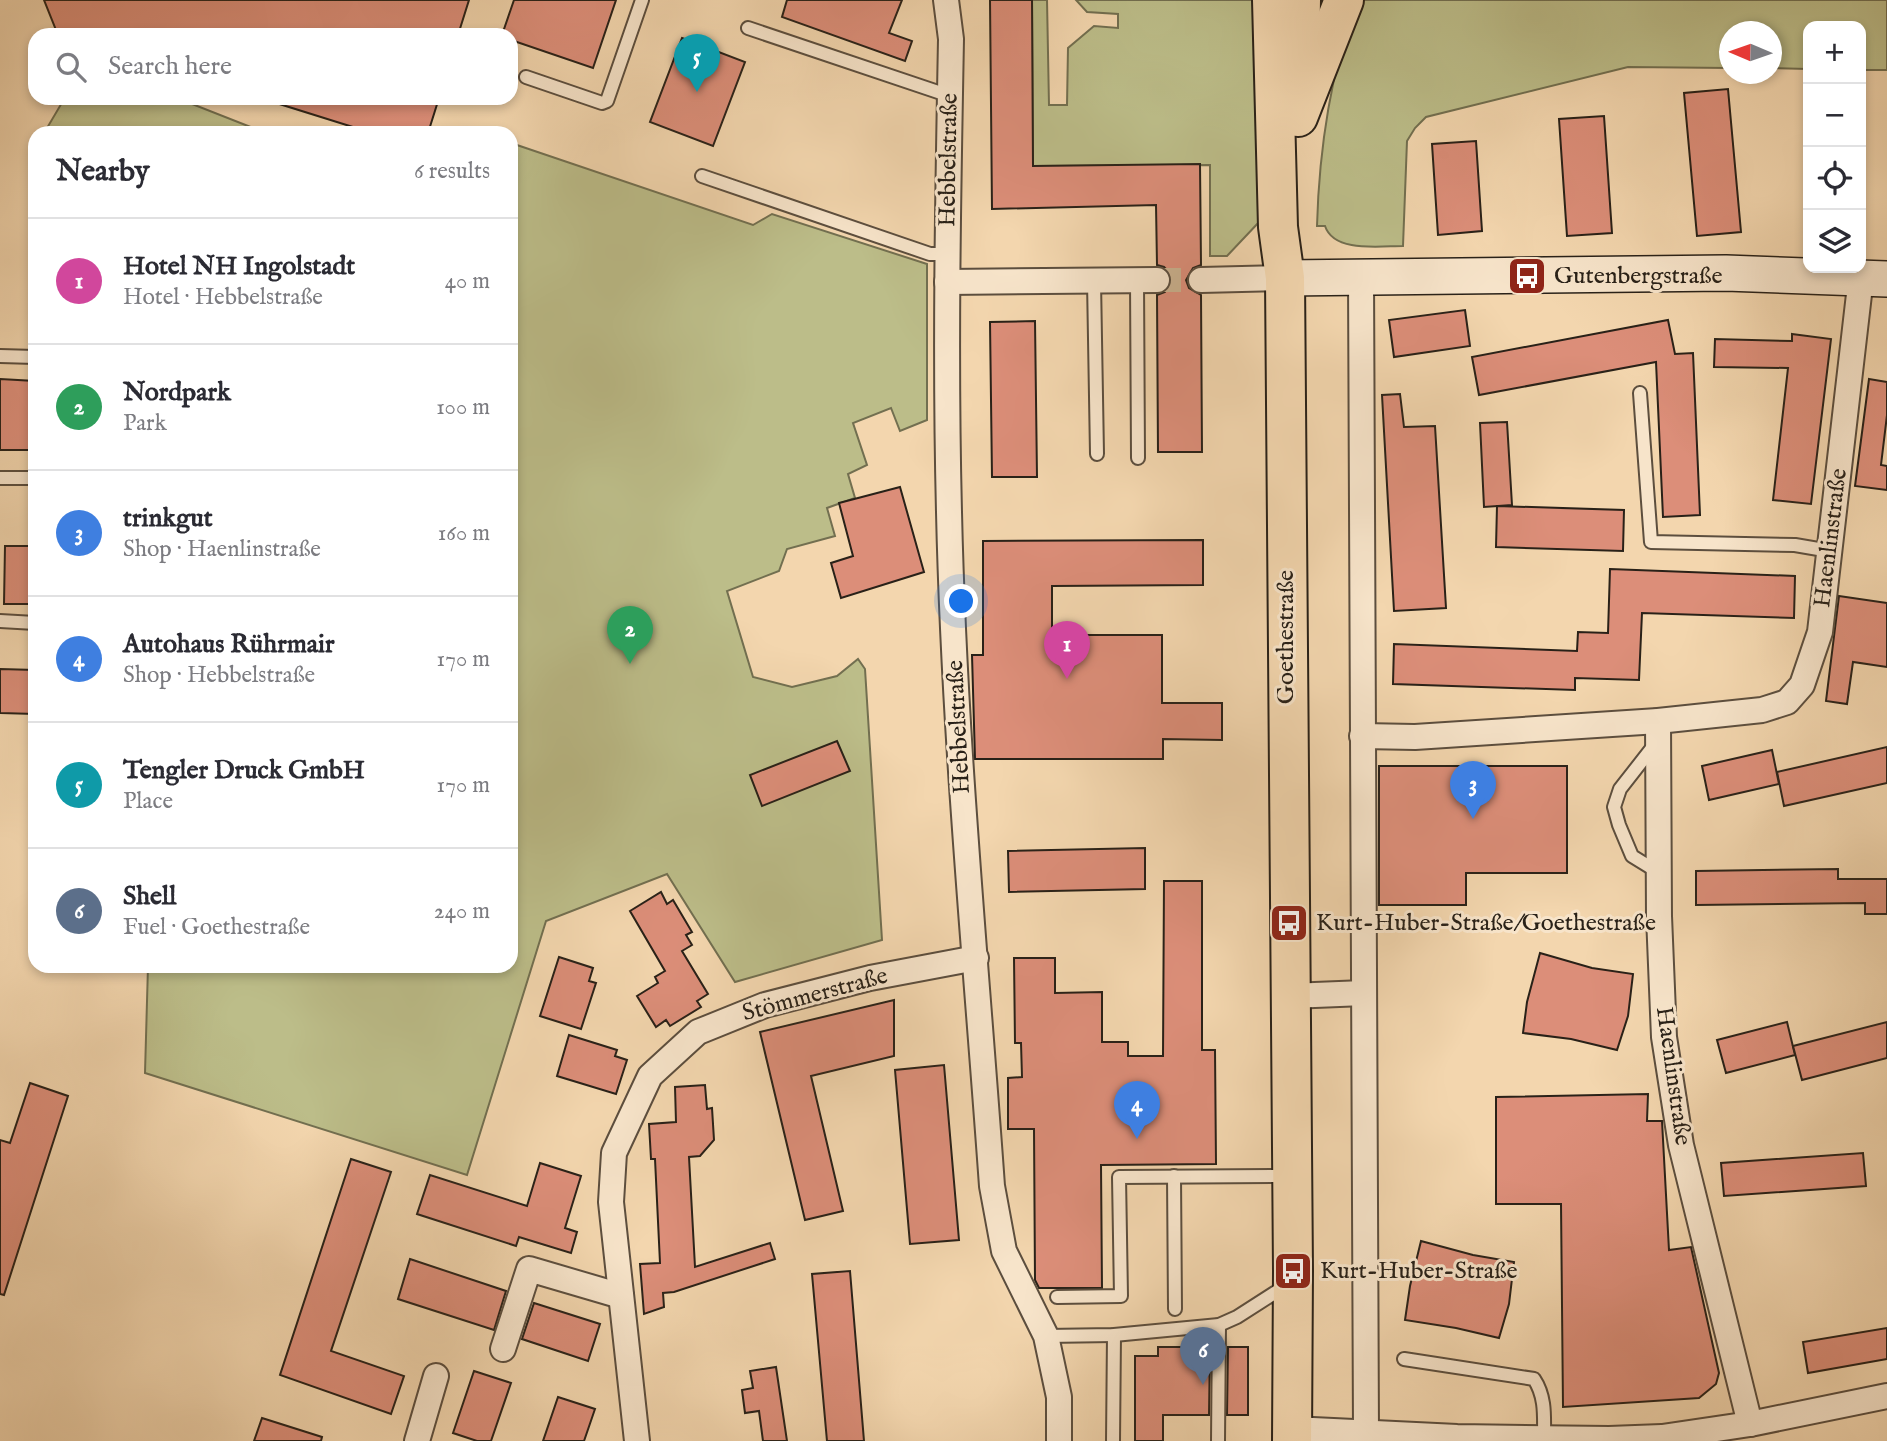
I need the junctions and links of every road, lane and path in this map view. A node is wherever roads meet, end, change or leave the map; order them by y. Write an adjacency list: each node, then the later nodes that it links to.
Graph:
1 (642, 0): 7 (lane)
2 (946, 0): 8 (street, Hebbelstraße)
3 (1272, 0): 13 (main road)
4 (1301, 0): 9 (main road)
5 (1344, 0): 9 (main road)
6 (748, 28): 8 (lane)
7 (526, 77)
8 (950, 96): 11 (street, Hebbelstraße)
9 (1298, 117): 13 (main road)
10 (702, 176): 11 (lane)
11 (947, 254): 18 (street, Hebbelstraße)
12 (1361, 276): 13 (street); 14 (street); 30 (street)
13 (1285, 278): 15 (street); 34 (main road, Goethestraße)
14 (1874, 278): 26 (street, Haenlinstraße)
15 (1201, 280)
16 (1094, 281): 17 (street); 18 (street); 22 (lane)
17 (1147, 281): 23 (lane)
18 (947, 282): 32 (street, Hebbelstraße)
19 (0, 356): 20 (lane)
20 (28, 358)
21 (1640, 393): 26 (lane)
22 (1097, 454)
23 (1138, 458)
24 (0, 478): 25 (lane)
25 (28, 478)
26 (1830, 551): 29 (street, Haenlinstraße)
27 (0, 621): 28 (lane)
28 (28, 623)
29 (1658, 731): 30 (street, Haenlinstraße); 31 (street, Haenlinstraße); 31 (lane)
30 (1362, 736): 33 (street)
31 (1659, 873): 48 (street, Haenlinstraße)
32 (976, 958): 38 (street, Stömmerstraße); 43 (street, Hebbelstraße)
33 (1364, 993): 34 (street); 49 (street)
34 (1290, 996): 36 (main road, Goethestraße)
35 (1174, 1176): 36 (lane); 39 (lane); 40 (lane)
36 (1292, 1176): 37 (main road, Goethestraße)
37 (1293, 1280): 41 (lane); 50 (main road, Goethestraße)
38 (621, 1296): 44 (street); 53 (street, Stömmerstraße)
39 (1057, 1297)
40 (1175, 1310)
41 (1219, 1325): 42 (lane); 56 (lane)
42 (1114, 1335): 43 (lane); 55 (lane)
43 (1046, 1336): 54 (street, Hebbelstraße)
44 (503, 1349)
45 (1404, 1359): 51 (lane)
46 (436, 1376): 52 (street)
47 (1887, 1396): 48 (street)
48 (1750, 1424): 51 (street)
49 (1366, 1432): 50 (street); 51 (street)
50 (1292, 1435)
51 (1532, 1439)
52 (416, 1441)
53 (637, 1441)
54 (1059, 1441)
55 (1113, 1441)
56 (1218, 1441)

